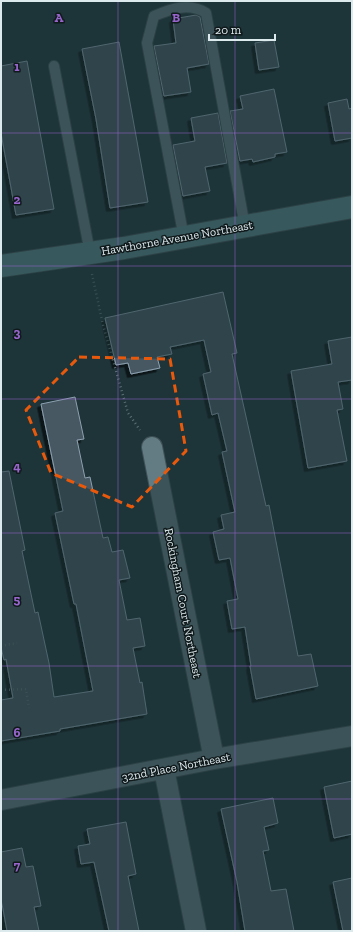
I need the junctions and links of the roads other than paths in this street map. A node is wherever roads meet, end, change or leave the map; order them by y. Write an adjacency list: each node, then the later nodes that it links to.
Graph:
1 (54, 66): 5 (lane)
2 (352, 207): 3 (main road, Hawthorne Avenue Northeast)
3 (245, 226): 4 (main road, Hawthorne Avenue Northeast); 4 (lane)
4 (184, 238): 5 (main road, Hawthorne Avenue Northeast)
5 (90, 253): 6 (main road, Hawthorne Avenue Northeast)
6 (1, 266)
7 (152, 447): 9 (street, Rockingham Court Northeast)
8 (352, 736): 9 (street, 32nd Place Northeast)
9 (214, 759): 10 (street, 32nd Place Northeast)
10 (164, 769): 11 (street, 32nd Place Northeast); 12 (street)
11 (1, 800)
12 (196, 931)

